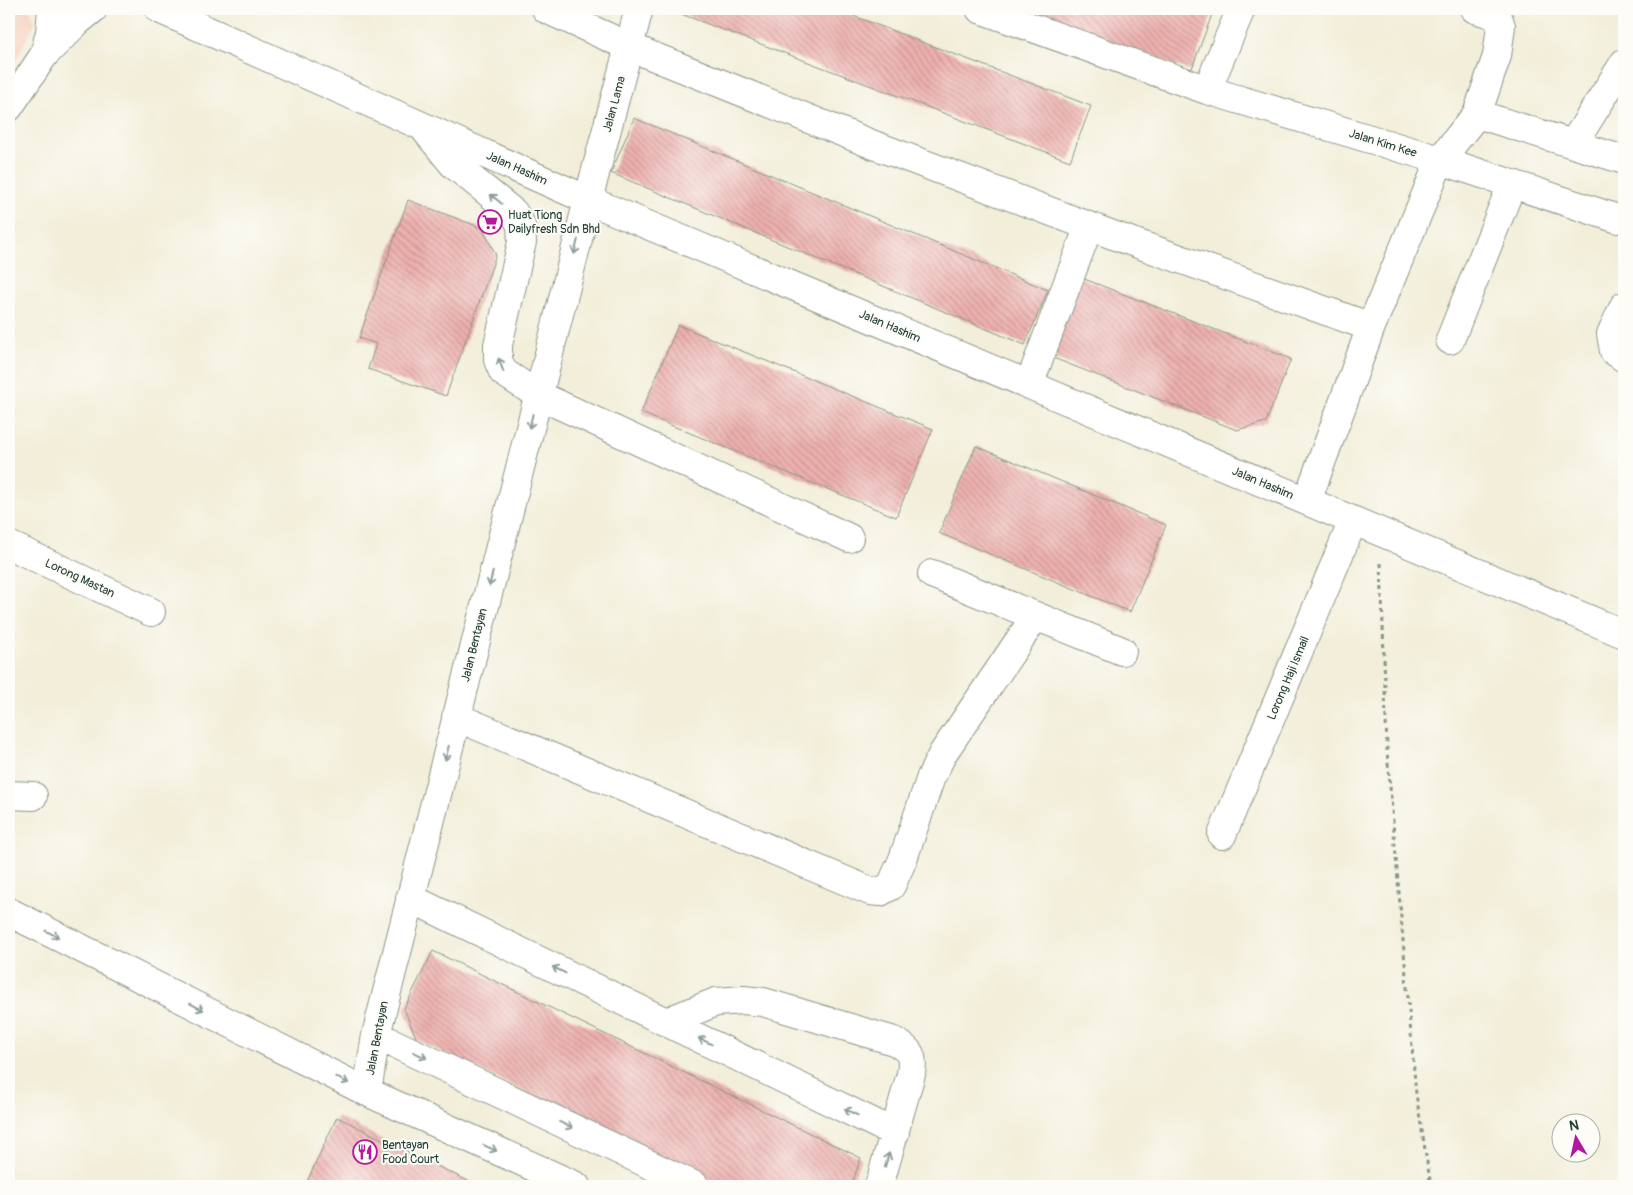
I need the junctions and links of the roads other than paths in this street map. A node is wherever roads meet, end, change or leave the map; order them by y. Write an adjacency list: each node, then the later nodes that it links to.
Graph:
1 (52, 9): 10 (street)
2 (93, 9): 10 (street)
3 (159, 9): 15 (street, Jalan Hashim)
4 (546, 9): 9 (street)
5 (639, 9): 9 (street, Jalan Lama)
6 (980, 9): 12 (street, Jalan Kim Kee)
7 (1241, 9): 12 (street)
8 (1475, 9): 14 (street)
9 (630, 47): 20 (street, Jalan Lama); 22 (street)
10 (44, 55): 13 (street)
11 (1624, 63): 16 (street)
12 (1207, 90): 17 (street, Jalan Kim Kee)
13 (9, 107)
14 (1477, 114): 16 (street); 17 (street)
15 (421, 126): 20 (street, Jalan Hashim); 28 (street, one-way to 15)
16 (1573, 144): 18 (street)
17 (1440, 160): 19 (street, Jalan Kim Kee); 24 (street)
18 (1624, 160)
19 (1512, 184): 21 (street, Jalan Kim Kee); 25 (street)
20 (588, 200): 27 (street, Jalan Hashim); 28 (street, Jalan Bentayan, one-way to 28)
21 (1618, 219)
22 (1089, 226): 24 (street); 27 (street)
23 (1624, 306): 26 (street)
24 (1371, 327): 29 (street)
25 (1450, 340)
26 (1624, 358)
27 (1030, 385): 29 (street, Jalan Hashim)
28 (538, 395): 31 (street); 38 (street, Jalan Bentayan, one-way to 38)
29 (1307, 501): 30 (street, Jalan Hashim)
30 (1353, 521): 36 (street, Jalan Hashim); 39 (street, Lorong Haji Ismail)
31 (849, 538)
32 (9, 545): 34 (street, Lorong Mastan)
33 (932, 574): 35 (street)
34 (151, 612)
35 (1035, 617): 37 (street); 38 (street)
36 (1624, 634)
37 (1122, 650)
38 (456, 717): 40 (street, Jalan Bentayan, one-way to 40)
39 (1222, 835)
40 (410, 898): 42 (street, one-way to 40); 43 (street, Jalan Bentayan)
41 (9, 912): 44 (street, Jalan Bentayan, one-way to 44)
42 (666, 1022): 45 (street, one-way to 42); 45 (street)
43 (376, 1034): 44 (street, Jalan Bentayan); 47 (street, one-way to 47)
44 (367, 1092): 46 (street, Jalan Bentayan, one-way to 46)
45 (895, 1133): 48 (street, one-way to 45)
46 (576, 1186)
47 (695, 1186)
48 (878, 1186)

